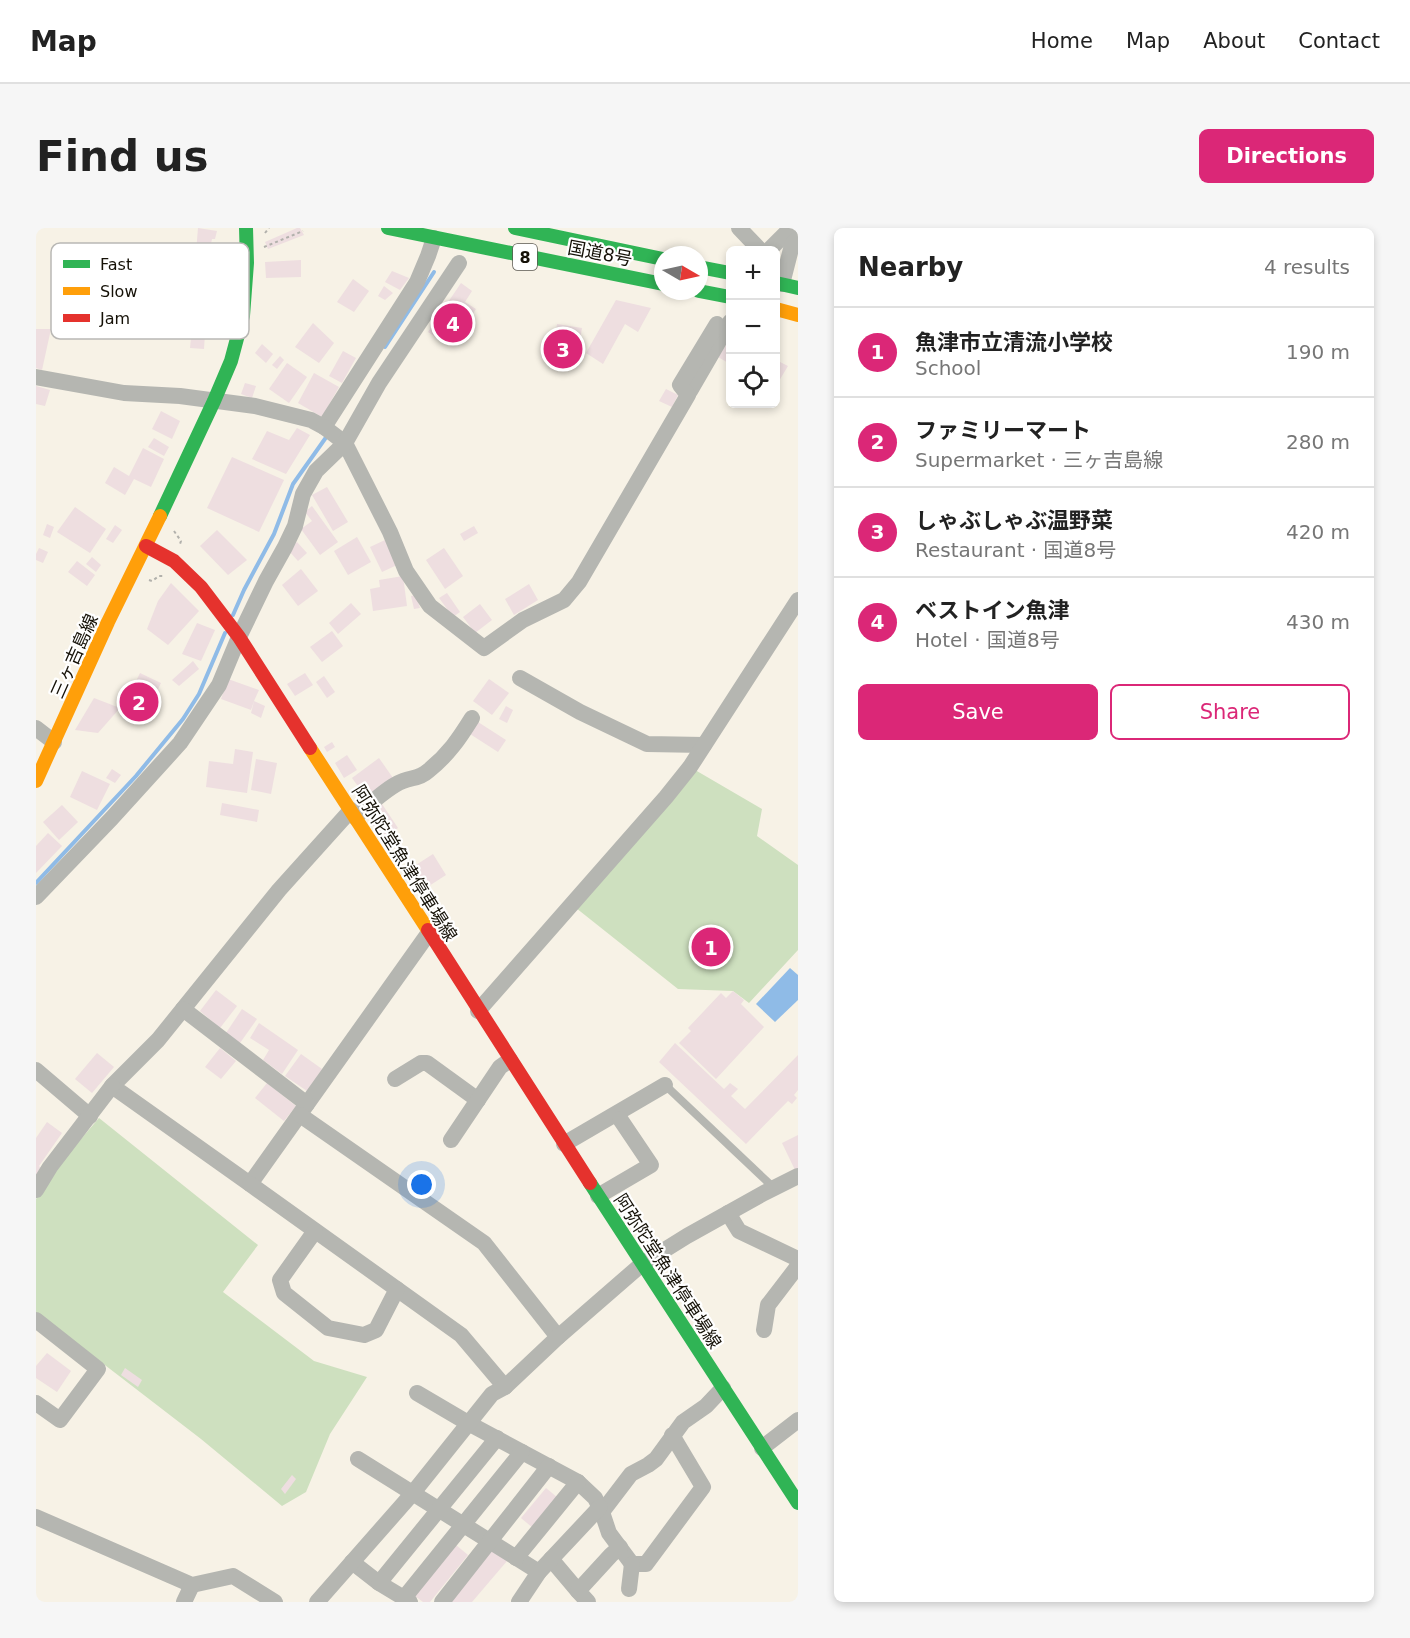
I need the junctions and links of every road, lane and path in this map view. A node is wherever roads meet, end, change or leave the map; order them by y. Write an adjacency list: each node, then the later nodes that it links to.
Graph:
1 (246, 228): 9 (main road)
2 (388, 228): 7 (main road, 国道8号 / 8)
3 (515, 228): 13 (main road, 国道8号 / 8)
4 (739, 228): 11 (street)
5 (791, 228): 12 (street)
6 (303, 231): 10 (path)
7 (434, 238): 17 (main road, 国道8号 / 8); 27 (street)
8 (798, 239): 18 (street)
9 (246, 243)
10 (267, 245)
11 (756, 246)
12 (773, 246)
13 (654, 257)
14 (459, 263): 28 (street)
15 (708, 269): 16 (main road)
16 (726, 272)
17 (654, 282)
18 (785, 285)
19 (708, 293): 20 (main road)
20 (726, 296)
21 (780, 310): 22 (main road)
22 (798, 315)
23 (724, 323): 28 (street)
24 (237, 339): 26 (main road)
25 (36, 377): 26 (street)
26 (214, 401): 27 (street); 29 (main road)
27 (324, 427): 28 (street)
28 (345, 443): 31 (street)
29 (146, 546): 31 (main road, 阿弥陀堂魚津停車場線); 35 (main road, 三ヶ吉島線)
30 (798, 600): 36 (street)
31 (239, 636): 38 (main road, 阿弥陀堂魚津停車場線); 39 (street)
32 (520, 678): 36 (street)
33 (472, 718): 38 (street)
34 (36, 728): 35 (street)
35 (54, 742): 37 (main road, 三ヶ吉島線)
36 (704, 745): 42 (street)
37 (36, 781)
38 (353, 814): 40 (main road, 阿弥陀堂魚津停車場線); 41 (street)
39 (36, 897)
40 (428, 933): 42 (main road, 阿弥陀堂魚津停車場線); 49 (street)
41 (183, 1009): 47 (street); 49 (street)
42 (478, 1011): 43 (main road, 阿弥陀堂魚津停車場線)
43 (510, 1060): 48 (street); 53 (main road, 阿弥陀堂魚津停車場線)
44 (36, 1070): 50 (street)
45 (395, 1079): 48 (street)
46 (665, 1085): 53 (street); 56 (lane)
47 (112, 1086): 50 (street); 55 (street)
48 (478, 1100): 52 (street)
49 (304, 1110): 55 (street); 67 (street)
50 (90, 1116): 57 (street)
51 (620, 1119): 58 (street)
52 (451, 1140)
53 (564, 1144): 58 (main road, 阿弥陀堂魚津停車場線)
54 (798, 1176): 56 (street)
55 (250, 1184): 60 (street)
56 (774, 1188): 59 (street)
57 (36, 1190)
58 (598, 1196): 62 (main road, 阿弥陀堂魚津停車場線)
59 (728, 1213): 61 (street); 62 (street)
60 (315, 1231): 64 (street); 64 (street)
61 (798, 1259)
62 (642, 1264): 67 (street); 69 (main road, 阿弥陀堂魚津停車場線)
63 (798, 1266): 66 (street)
64 (397, 1289): 68 (street)
65 (36, 1320): 71 (street)
66 (764, 1330)
67 (558, 1337): 68 (street)
68 (505, 1387): 73 (street)
69 (723, 1388): 74 (street); 76 (main road, 阿弥陀堂魚津停車場線)
70 (417, 1393): 73 (street)
71 (36, 1403)
72 (798, 1420): 76 (street)
73 (468, 1423): 75 (street); 81 (street)
74 (672, 1435): 83 (street); 92 (street)
75 (497, 1438): 77 (street); 84 (street)
76 (762, 1448): 82 (main road, 阿弥陀堂魚津停車場線)
77 (522, 1452): 79 (street); 86 (street)
78 (358, 1459): 81 (street)
79 (549, 1466): 80 (street); 87 (street)
80 (578, 1482): 83 (street); 89 (street)
81 (412, 1494): 84 (street); 91 (street)
82 (798, 1503)
83 (601, 1509): 88 (street); 90 (street)
84 (438, 1510): 86 (street); 94 (street)
85 (36, 1517): 95 (street)
86 (464, 1526): 87 (street); 98 (street)
87 (490, 1541): 89 (street); 102 (street)
88 (620, 1547): 92 (street); 97 (street)
89 (516, 1558): 93 (street)
90 (550, 1559): 93 (street); 97 (street)
91 (352, 1562): 94 (street); 101 (street)
92 (632, 1564): 96 (street)
93 (539, 1572): 103 (street)
94 (379, 1583): 98 (street)
95 (192, 1585): 99 (street); 100 (street)
96 (629, 1589)
97 (583, 1596)
98 (407, 1600)
99 (184, 1602)
100 (275, 1602)
101 (317, 1602)
102 (442, 1602)
103 (519, 1602)

